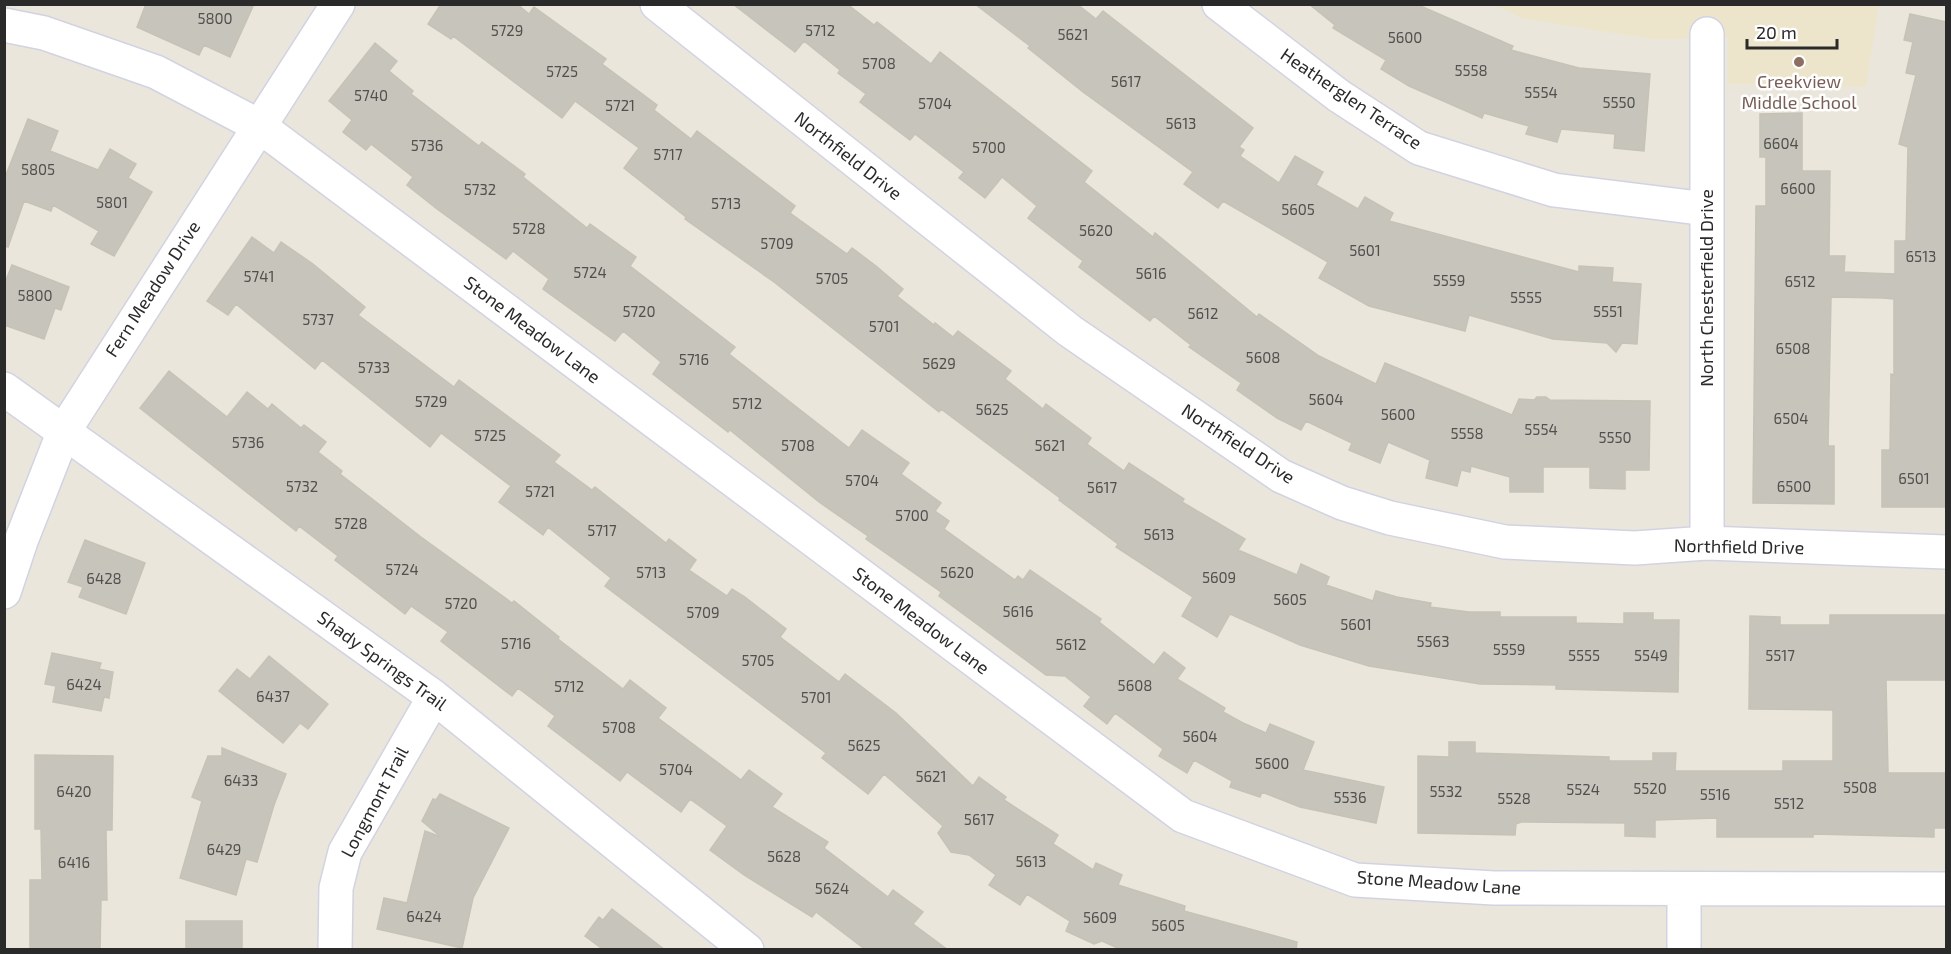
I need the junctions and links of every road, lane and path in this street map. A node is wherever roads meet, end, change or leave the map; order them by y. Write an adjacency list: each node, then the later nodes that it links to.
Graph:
1 (338, 4): 6 (street, Fern Meadow Drive)
2 (657, 4): 10 (street, Northfield Drive)
3 (1219, 4): 7 (street, Heatherglen Terrace)
4 (4, 25): 6 (street, Stone Meadow Lane)
5 (1707, 34): 7 (street, North Chesterfield Drive)
6 (259, 126): 9 (street, Fern Meadow Drive); 14 (street, Stone Meadow Lane)
7 (1707, 209): 10 (street, North Chesterfield Drive)
8 (4, 389): 9 (street, Shady Springs Trail)
9 (64, 431): 12 (street, Fern Meadow Drive); 13 (street, Shady Springs Trail)
10 (1707, 543): 11 (street, Northfield Drive)
11 (1947, 552)
12 (4, 592)
13 (434, 697): 16 (street, Longmont Trail); 17 (street, Shady Springs Trail)
14 (1684, 889): 15 (street, Stone Meadow Lane); 18 (street)
15 (1947, 890)
16 (335, 950)
17 (747, 950)
18 (1684, 950)

